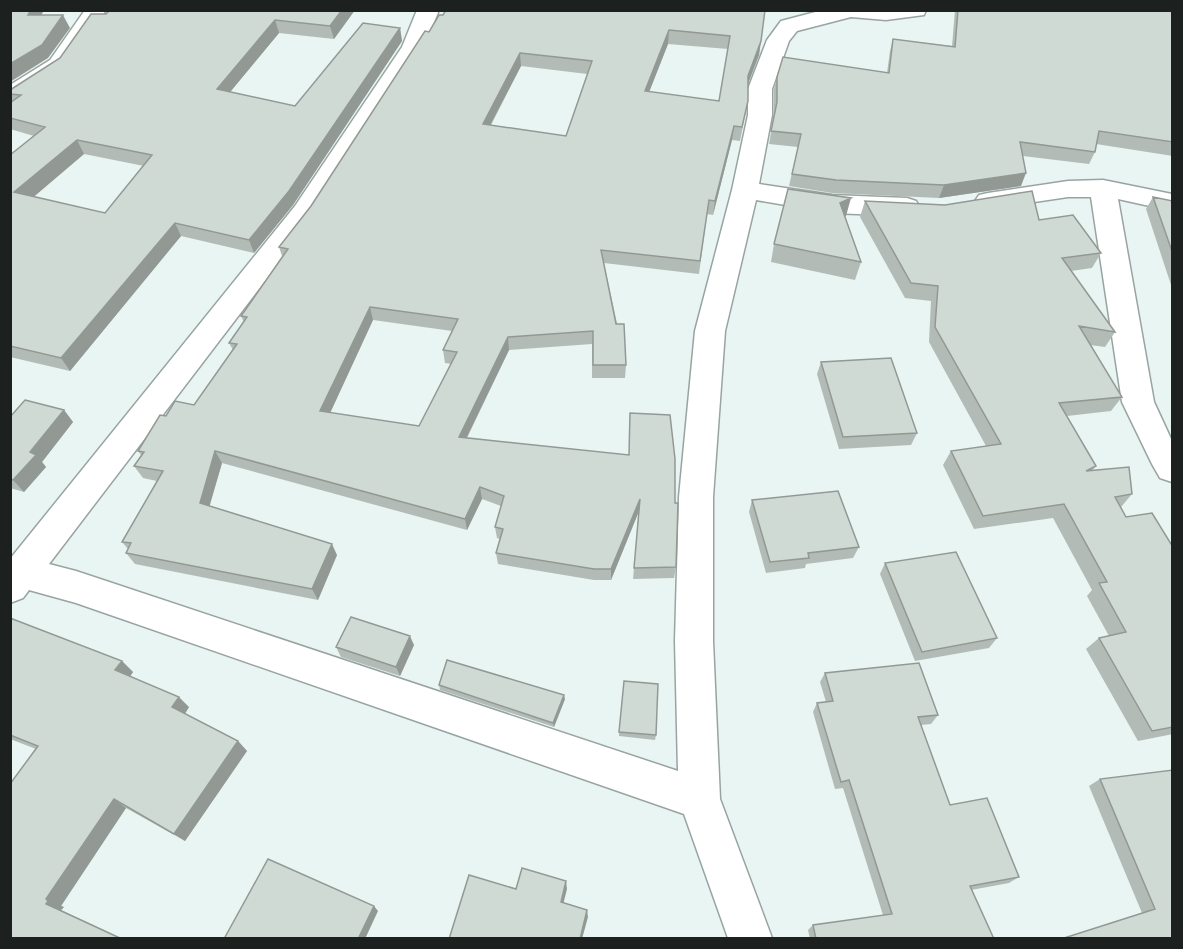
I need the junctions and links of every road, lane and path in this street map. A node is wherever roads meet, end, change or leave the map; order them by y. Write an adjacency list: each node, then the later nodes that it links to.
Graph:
1 (96, 10): 5 (street)
2 (428, 10): 12 (street)
3 (916, 10): 4 (street)
4 (790, 18): 7 (street)
5 (10, 96)
6 (1103, 188): 8 (street); 9 (street); 11 (street)
7 (745, 190): 10 (street); 13 (street)
8 (1173, 202)
9 (962, 205)
10 (927, 208)
11 (1169, 457)
12 (17, 580): 13 (street)
13 (699, 799): 14 (street)
14 (750, 939)

